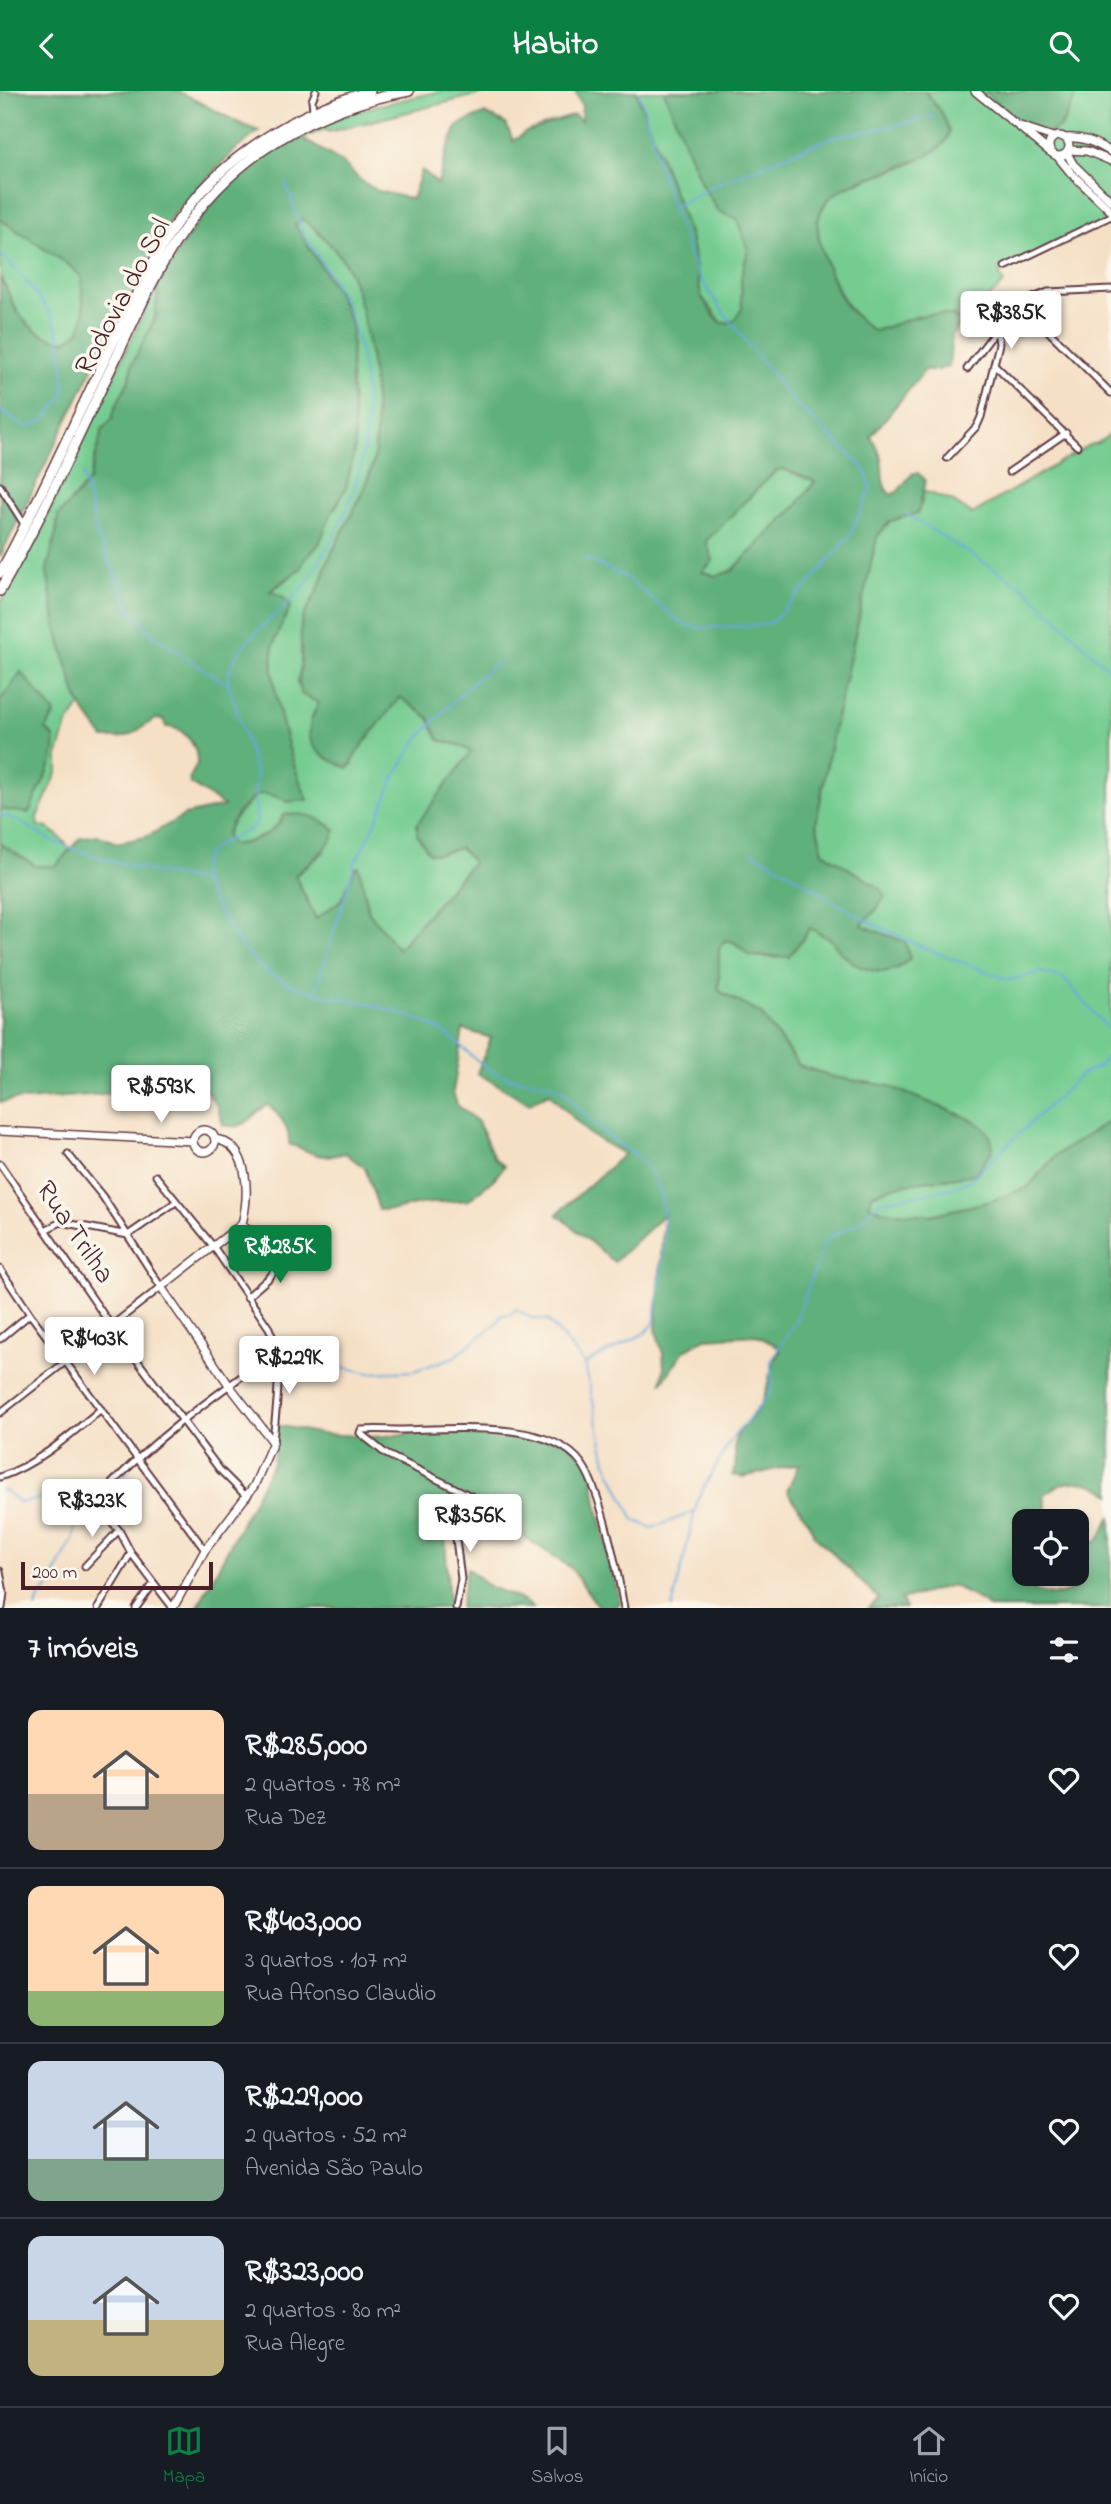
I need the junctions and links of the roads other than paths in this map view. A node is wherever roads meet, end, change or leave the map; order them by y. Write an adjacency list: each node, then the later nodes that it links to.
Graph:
1 (316, 91): 5 (street)
2 (370, 91): 5 (main road, Rodovia do Sol)
3 (409, 91): 30 (main road, Rodovia do Sol)
4 (975, 91): 6 (street)
5 (313, 110): 28 (main road, Rodovia do Sol)
6 (1013, 124): 7 (street); 9 (street)
7 (1053, 138): 8 (street); 9 (street)
8 (1066, 138): 10 (street); 11 (street)
9 (1050, 152): 12 (street)
10 (1068, 152): 12 (street); 13 (street); 14 (street)
11 (1111, 152)
12 (1058, 157): 15 (street)
13 (1111, 161)
14 (1111, 201)
15 (1111, 213): 16 (street)
16 (1005, 267)
17 (1111, 289): 18 (street)
18 (1022, 305): 19 (street); 22 (street)
19 (997, 329): 20 (street); 21 (street)
20 (994, 364): 23 (street); 25 (street)
21 (967, 369)
22 (1111, 393)
23 (1066, 433): 24 (street); 26 (street)
24 (1077, 446)
25 (947, 458)
26 (1009, 472)
27 (0, 487): 28 (street)
28 (24, 524): 29 (main road, Rodovia do Sol)
29 (0, 573)
30 (0, 591)
31 (0, 1131): 33 (street)
32 (215, 1139): 33 (street); 33 (street); 38 (street)
33 (193, 1140)
34 (68, 1154): 40 (street)
35 (0, 1164): 39 (street, Rua Trilha)
36 (156, 1176): 37 (street)
37 (176, 1202): 40 (street); 41 (street)
38 (242, 1224): 41 (street); 44 (street)
39 (45, 1230): 40 (street); 46 (street, Rua Trilha)
40 (128, 1235): 43 (street)
41 (213, 1246): 43 (street); 44 (street)
42 (0, 1269): 45 (street)
43 (161, 1287): 46 (street); 50 (street)
44 (247, 1297): 48 (street)
45 (30, 1314): 47 (street); 49 (street)
46 (112, 1327): 49 (street); 53 (street, Rua Trilha)
47 (0, 1339)
48 (277, 1351): 50 (street); 54 (street)
49 (65, 1361): 51 (street); 52 (street)
50 (229, 1385): 53 (street); 54 (street)
51 (101, 1409): 55 (street); 56 (street)
52 (0, 1413)
53 (183, 1419): 55 (street); 57 (street, Rua Trilha)
54 (273, 1442): 57 (street)
55 (137, 1458): 58 (street); 59 (street)
56 (0, 1477)
57 (247, 1497): 59 (street)
58 (119, 1530): 60 (street); 61 (street)
59 (205, 1550): 67 (street)
60 (131, 1553): 63 (street); 65 (street)
61 (85, 1566)
62 (0, 1571): 64 (street)
63 (154, 1583): 66 (street); 67 (street)
64 (2, 1608)
65 (98, 1608)
66 (136, 1608)
67 (173, 1608)
68 (456, 1608): 69 (street)
69 (624, 1608)

